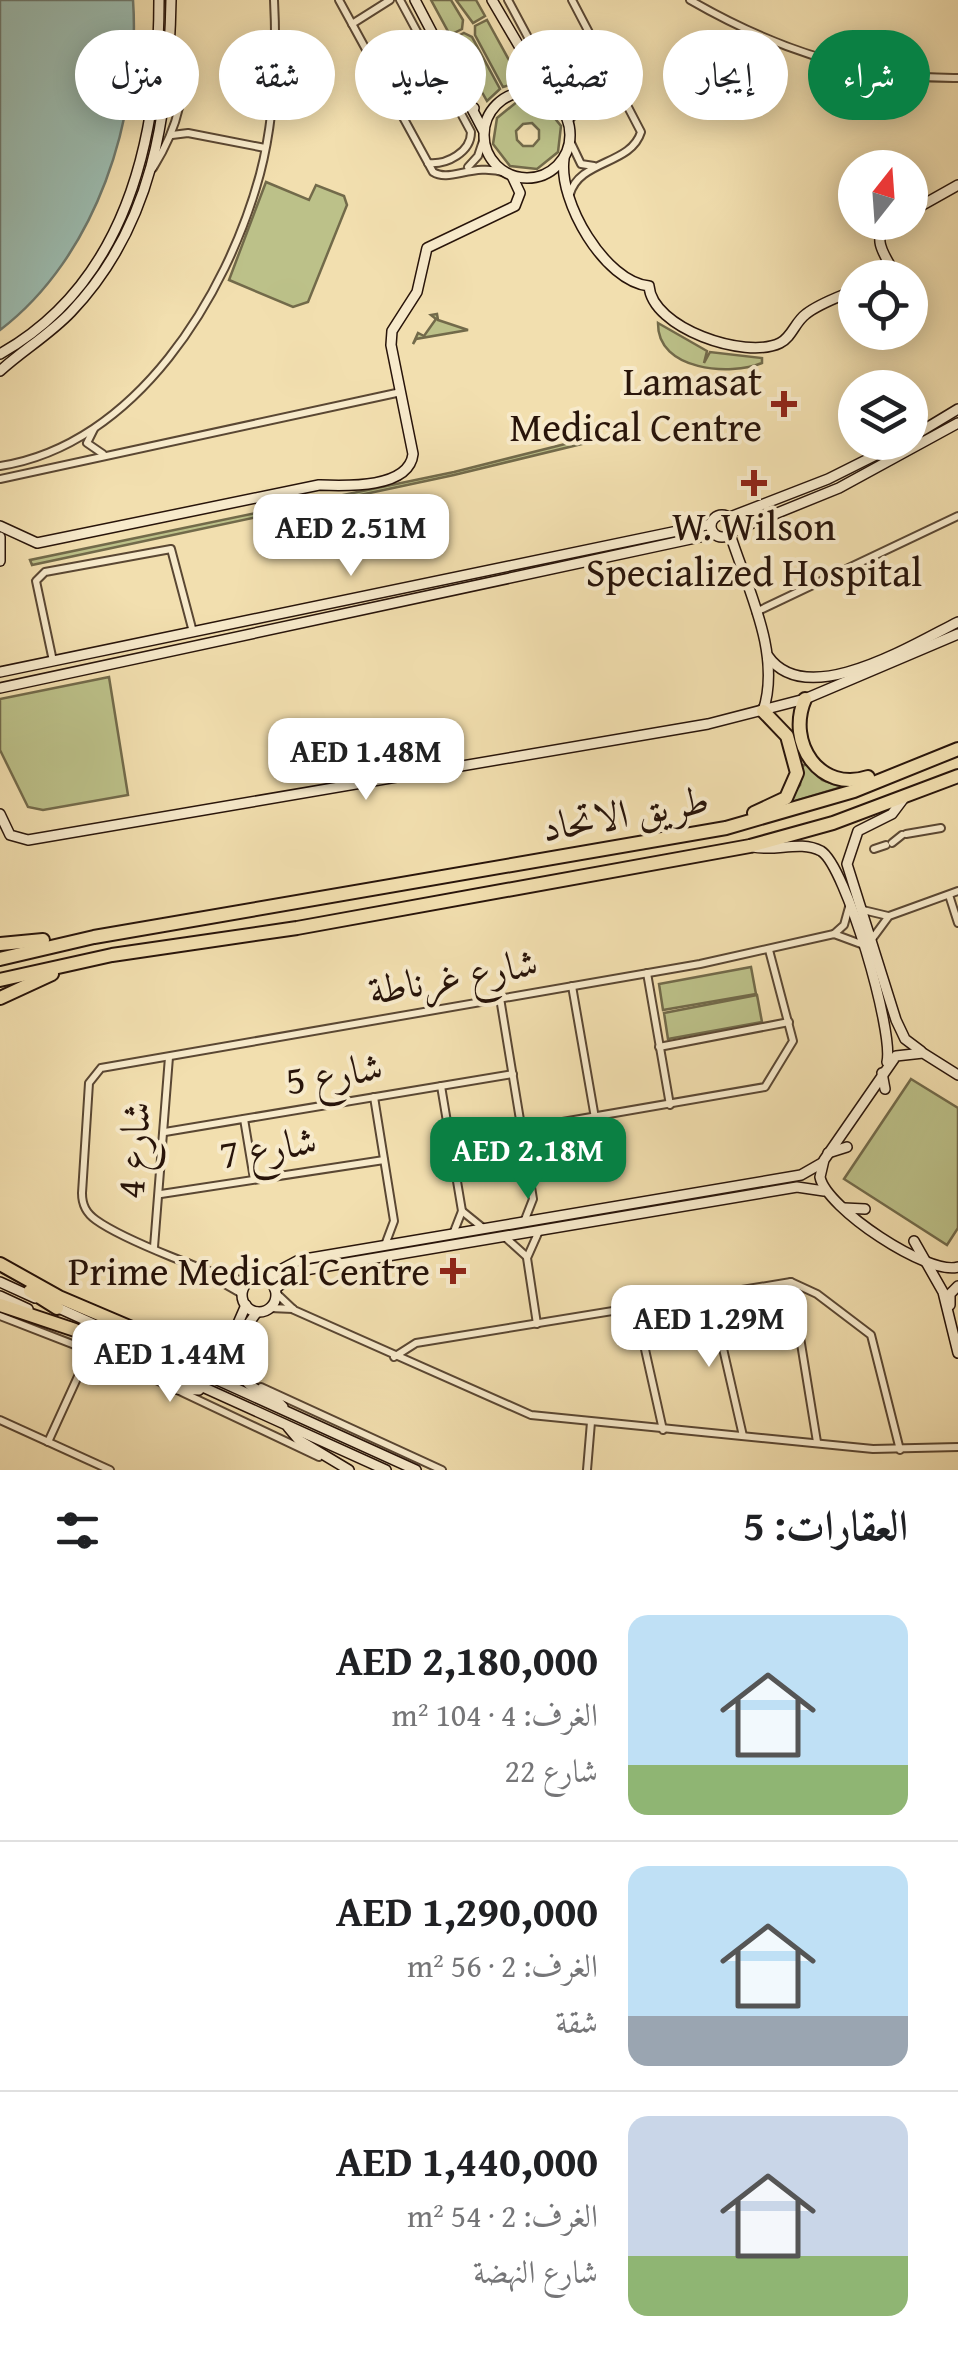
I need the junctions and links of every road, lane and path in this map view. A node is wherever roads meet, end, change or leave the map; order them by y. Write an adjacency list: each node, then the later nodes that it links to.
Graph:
1 (159, 0): 42 (street)
2 (171, 0): 13 (street)
3 (274, 0): 31 (street)
4 (338, 0): 12 (street)
5 (415, 0): 15 (street)
6 (492, 0): 16 (street)
7 (508, 0): 17 (street)
8 (572, 0): 18 (street)
9 (690, 0): 19 (street)
10 (388, 2): 11 (street); 12 (street)
11 (401, 3): 14 (street)
12 (352, 24): 33 (street)
13 (170, 30)
14 (416, 30)
15 (431, 30)
16 (509, 30)
17 (524, 30)
18 (588, 30)
19 (958, 78)
20 (506, 98): 29 (street)
21 (162, 120): 35 (street)
22 (465, 120): 33 (street)
23 (478, 120): 29 (street)
24 (638, 120): 34 (street)
25 (176, 122): 27 (street); 28 (street)
26 (568, 122): 30 (street)
27 (188, 133): 28 (street); 31 (street)
28 (171, 136): 35 (street)
29 (484, 136): 36 (street); 37 (street)
30 (570, 141): 32 (street); 34 (street)
31 (266, 148): 46 (street)
32 (564, 159): 37 (street); 39 (street)
33 (428, 163): 36 (street)
34 (600, 166): 39 (street)
35 (152, 169): 43 (street)
36 (463, 170): 37 (street)
37 (509, 174): 44 (street)
38 (958, 185): 40 (street)
39 (569, 200): 41 (street)
40 (928, 202)
41 (838, 298)
42 (0, 354)
43 (0, 371)
44 (401, 392): 51 (street); 60 (street)
45 (958, 409): 48 (street)
46 (101, 420): 49 (street); 50 (street)
47 (958, 423): 56 (street)
48 (928, 427)
49 (74, 440): 50 (street); 55 (street)
50 (88, 446): 51 (street); 52 (street)
51 (109, 456): 52 (street)
52 (85, 460): 57 (street)
53 (866, 460): 59 (street)
54 (880, 460): 56 (street)
55 (0, 466)
56 (875, 471): 62 (street)
57 (0, 479)
58 (958, 516): 65 (street)
59 (730, 517): 61 (street); 62 (street)
60 (0, 526)
61 (712, 529): 62 (street); 67 (street); 72 (street)
62 (731, 532): 65 (street)
63 (0, 539): 64 (street)
64 (0, 560)
65 (755, 612): 69 (street)
66 (958, 622): 69 (street)
67 (194, 632): 70 (street); 70 (street)
68 (958, 634): 73 (street)
69 (768, 656): 74 (street)
70 (53, 661): 71 (street)
71 (0, 672)
72 (0, 688)
73 (805, 699): 74 (street); 76 (highway)
74 (763, 711): 79 (street); 80 (highway)
75 (958, 749): 76 (highway, طريق الاتحاد)
76 (905, 772): 80 (highway, طريق الاتحاد)
77 (958, 776): 78 (highway, طريق الاتحاد)
78 (904, 798): 82 (highway, طريق الاتحاد); 85 (street)
79 (0, 814)
80 (726, 828): 93 (highway, طريق الاتحاد)
81 (941, 828): 83 (street)
82 (750, 846): 84 (street); 98 (highway, طريق الاتحاد)
83 (874, 849)
84 (839, 877): 85 (street); 88 (street)
85 (851, 879): 89 (street)
86 (958, 891): 87 (street)
87 (949, 895): 90 (street); 91 (street)
88 (850, 906): 92 (street); 94 (street)
89 (862, 910): 90 (street); 94 (street)
90 (889, 916): 94 (street)
91 (958, 923)
92 (834, 934): 94 (street); 96 (street, شارع غرناطة)
93 (94, 936): 95 (highway); 97 (highway, طريق الاتحاد)
94 (866, 942): 102 (street); 105 (street)
95 (0, 944)
96 (769, 950): 99 (street, شارع غرناطة); 106 (street)
97 (0, 959)
98 (91, 959): 100 (highway, طريق الاتحاد); 103 (highway)
99 (648, 973): 101 (street, شارع غرناطة); 107 (street)
100 (0, 980)
101 (572, 986): 104 (street, شارع غرناطة); 119 (street)
102 (877, 993): 105 (street); 111 (street)
103 (0, 998)
104 (500, 998): 109 (street, شارع غرناطة); 112 (street)
105 (892, 1007): 108 (street)
106 (789, 1022): 107 (street); 118 (street)
107 (659, 1047): 118 (street)
108 (923, 1053): 110 (street); 111 (street)
109 (169, 1057): 122 (street, شارع 4); 144 (street, شارع غرناطة)
110 (938, 1061): 113 (street); 114 (street)
111 (884, 1070): 116 (street); 124 (street)
112 (512, 1074): 115 (street, شارع 5); 121 (street)
113 (958, 1075)
114 (944, 1079)
115 (442, 1086): 117 (street, شارع 5); 133 (street)
116 (884, 1090)
117 (374, 1097): 120 (street, شارع 5); 125 (street)
118 (670, 1106): 119 (street)
119 (595, 1118): 121 (street)
120 (244, 1119): 122 (street, شارع 5); 127 (street)
121 (522, 1129): 130 (street)
122 (165, 1132): 129 (street, شارع 4)
123 (848, 1147): 124 (street)
124 (828, 1153): 126 (street)
125 (384, 1160): 127 (street, شارع 7); 135 (street)
126 (822, 1164): 128 (street); 134 (street)
127 (254, 1179): 129 (street, شارع 7)
128 (824, 1190): 131 (street); 138 (street)
129 (160, 1194): 144 (street, شارع 4)
130 (533, 1198): 134 (street); 136 (street)
131 (841, 1208): 132 (street); 148 (street)
132 (865, 1209)
133 (462, 1211): 137 (street); 139 (street)
134 (549, 1218): 136 (street)
135 (394, 1220): 141 (street); 143 (street)
136 (523, 1222): 137 (street)
137 (484, 1229): 139 (street)
138 (539, 1231): 140 (street); 146 (street)
139 (453, 1234): 141 (street)
140 (505, 1237): 146 (street); 151 (street)
141 (413, 1240): 143 (street)
142 (914, 1241): 148 (street)
143 (385, 1246): 145 (street)
144 (154, 1247): 147 (street)
145 (371, 1248): 151 (street); 153 (street)
146 (527, 1258): 170 (street)
147 (187, 1262): 154 (street); 161 (street)
148 (925, 1263): 150 (street); 168 (street)
149 (0, 1264): 172 (highway)
150 (958, 1266)
151 (322, 1268): 158 (street)
152 (0, 1272): 163 (highway)
153 (265, 1278): 154 (street); 158 (street)
154 (249, 1281): 161 (street)
155 (0, 1282): 163 (street)
156 (791, 1282): 160 (street); 186 (street); 188 (street)
157 (958, 1286): 168 (street)
158 (276, 1291): 164 (street); 166 (street)
159 (0, 1296): 171 (street)
160 (711, 1296): 165 (street); 184 (street)
161 (244, 1300): 167 (street); 172 (street)
162 (0, 1306): 171 (highway)
163 (58, 1308): 175 (street)
164 (270, 1308): 166 (street); 167 (street)
165 (636, 1309): 170 (street); 183 (street)
166 (294, 1310): 176 (street)
167 (257, 1312): 172 (street)
168 (950, 1315): 174 (street)
169 (0, 1316): 173 (street)
170 (537, 1324): 176 (street)
171 (75, 1330): 178 (street)
172 (233, 1347): 175 (street); 179 (street); 193 (street)
173 (90, 1350): 177 (street); 185 (street)
174 (958, 1350)
175 (168, 1357): 179 (street)
176 (394, 1357): 181 (street)
177 (177, 1389): 178 (street); 190 (street)
178 (207, 1390): 182 (street)
179 (284, 1409): 192 (street)
180 (0, 1420): 185 (street)
181 (591, 1422): 183 (street); 194 (street)
182 (286, 1424): 190 (street); 191 (street)
183 (663, 1430): 184 (street)
184 (743, 1436): 186 (street)
185 (48, 1442): 189 (street)
186 (816, 1442): 188 (street)
187 (958, 1448): 188 (street)
188 (900, 1450)
189 (110, 1470)
190 (349, 1470)
191 (386, 1470)
192 (416, 1470)
193 (442, 1470)
194 (588, 1470)

